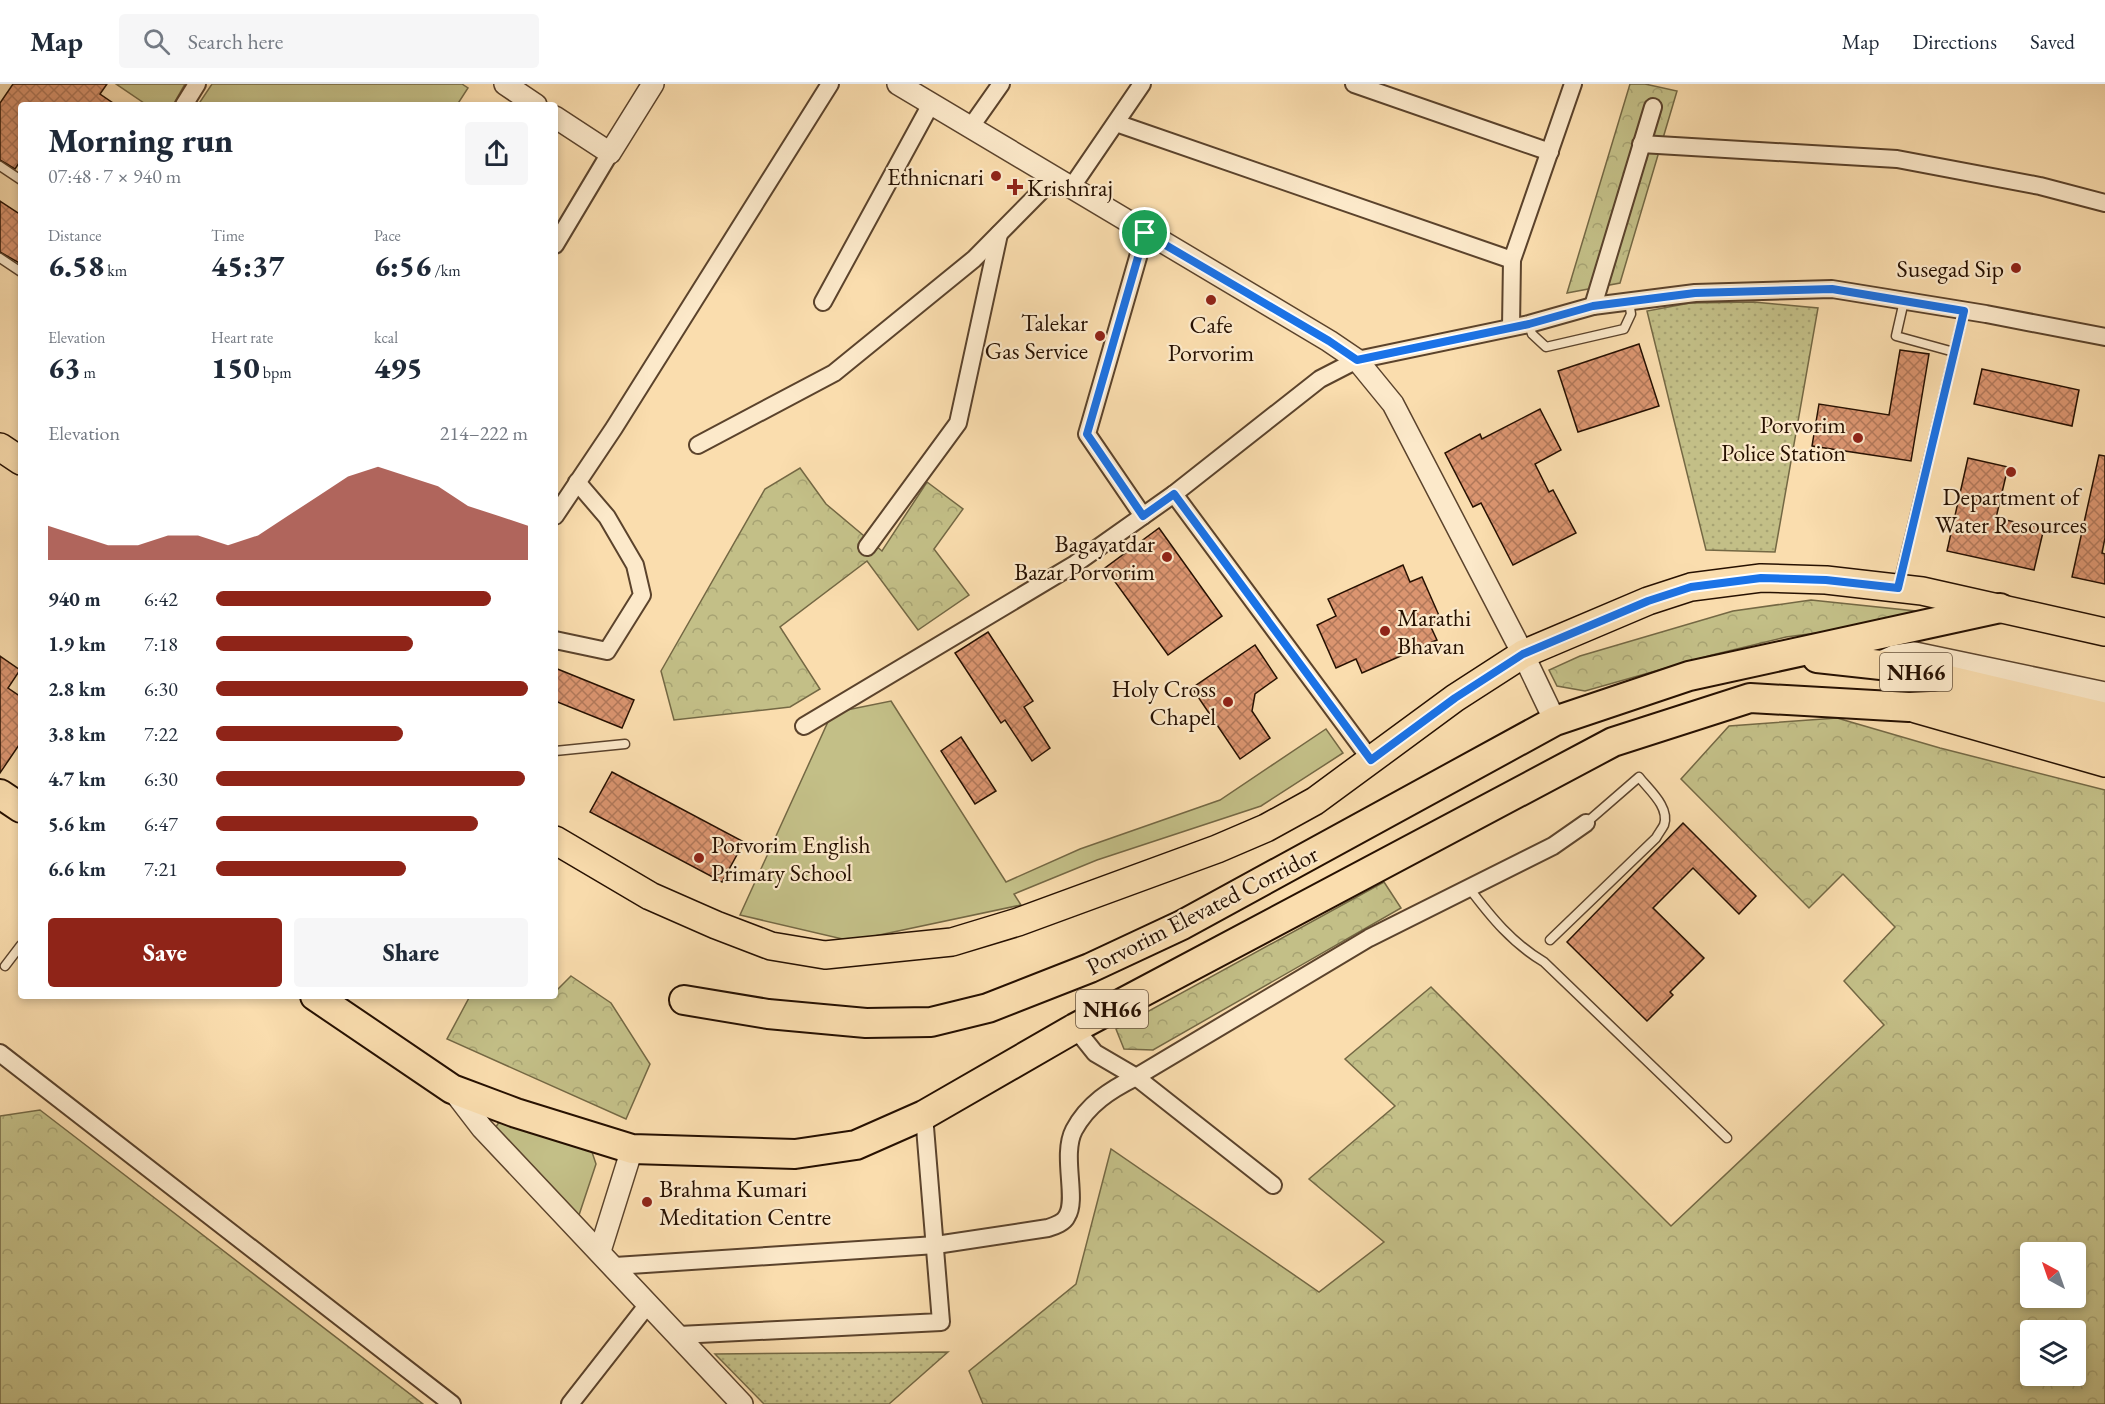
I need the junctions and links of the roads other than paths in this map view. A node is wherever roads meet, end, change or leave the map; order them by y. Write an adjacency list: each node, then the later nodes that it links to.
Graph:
1 (197, 84): 10 (street)
2 (653, 84): 19 (street)
3 (830, 84): 43 (street)
4 (898, 84): 12 (street)
5 (1000, 84): 16 (street)
6 (1142, 84): 15 (street)
7 (1354, 84): 18 (street)
8 (1573, 84): 18 (street)
9 (507, 85): 11 (street)
10 (186, 102)
11 (532, 102)
12 (931, 104): 16 (street); 31 (street)
13 (1653, 107): 17 (street)
14 (558, 119): 19 (street)
15 (1116, 123): 22 (street); 28 (street)
16 (970, 128): 22 (street)
17 (1641, 144): 23 (street); 33 (street)
18 (1550, 152): 28 (street)
19 (610, 153): 26 (street)
20 (0, 166): 21 (lane)
21 (18, 178)
22 (1062, 183): 24 (street); 25 (street)
23 (2105, 203)
24 (999, 233): 40 (street); 47 (street)
25 (1145, 233): 39 (street); 46 (street)
26 (558, 240)
27 (0, 258): 29 (lane)
28 (1512, 260): 36 (street)
29 (18, 270)
30 (1904, 301): 32 (street); 34 (street); 38 (lane)
31 (823, 302)
32 (1629, 302): 33 (street); 35 (lane)
33 (1593, 306): 35 (street)
34 (1964, 311): 37 (street); 38 (lane)
35 (1529, 324): 36 (street)
36 (1511, 327): 39 (street)
37 (2105, 337)
38 (1954, 352): 48 (lane)
39 (1357, 360): 44 (street); 52 (street)
40 (698, 445)
41 (0, 447): 42 (main road)
42 (18, 459)
43 (577, 482): 45 (street); 51 (street)
44 (1174, 494): 46 (street); 64 (street)
45 (558, 511)
46 (1143, 516): 60 (street)
47 (867, 547)
48 (1898, 588): 49 (main road); 52 (main road)
49 (2000, 608): 50 (main road); 53 (highway)
50 (2105, 632)
51 (558, 641)
52 (1523, 654): 59 (street); 64 (main road)
53 (1788, 655): 54 (highway, NH66); 59 (highway, NH66)
54 (1875, 664): 55 (street); 57 (highway, NH66)
55 (2105, 693)
56 (1909, 707): 57 (highway, NH66); 65 (main road); 76 (highway, NH66)
57 (2039, 714): 58 (highway, NH66); 61 (highway, NH66)
58 (2105, 717)
59 (1555, 722): 75 (highway, Porvorim Elevated Corridor)
60 (804, 726)
61 (2105, 743)
62 (625, 744): 63 (lane)
63 (558, 751)
64 (1371, 760): 69 (main road)
65 (2105, 763)
66 (0, 794): 67 (highway)
67 (18, 806)
68 (1586, 823): 70 (street); 71 (lane)
69 (558, 842)
70 (1469, 888): 78 (street); 81 (lane)
71 (1550, 940)
72 (18, 949): 73 (lane)
73 (5, 966)
74 (320, 999): 79 (highway, NH66)
75 (684, 1000)
76 (1075, 1028): 78 (street); 80 (highway, NH66)
77 (0, 1053): 89 (street)
78 (1136, 1077): 83 (street); 84 (street)
79 (452, 1089): 82 (highway, NH66); 85 (street)
80 (924, 1115): 82 (highway, NH66); 84 (street)
81 (1727, 1138)
82 (632, 1149): 85 (street)
83 (1273, 1185)
84 (936, 1245): 86 (street); 88 (street)
85 (600, 1251): 86 (street)
86 (615, 1266): 87 (street)
87 (649, 1303): 88 (street); 90 (street)
88 (679, 1335): 91 (street)
89 (452, 1404)
90 (570, 1404)
91 (742, 1404)

